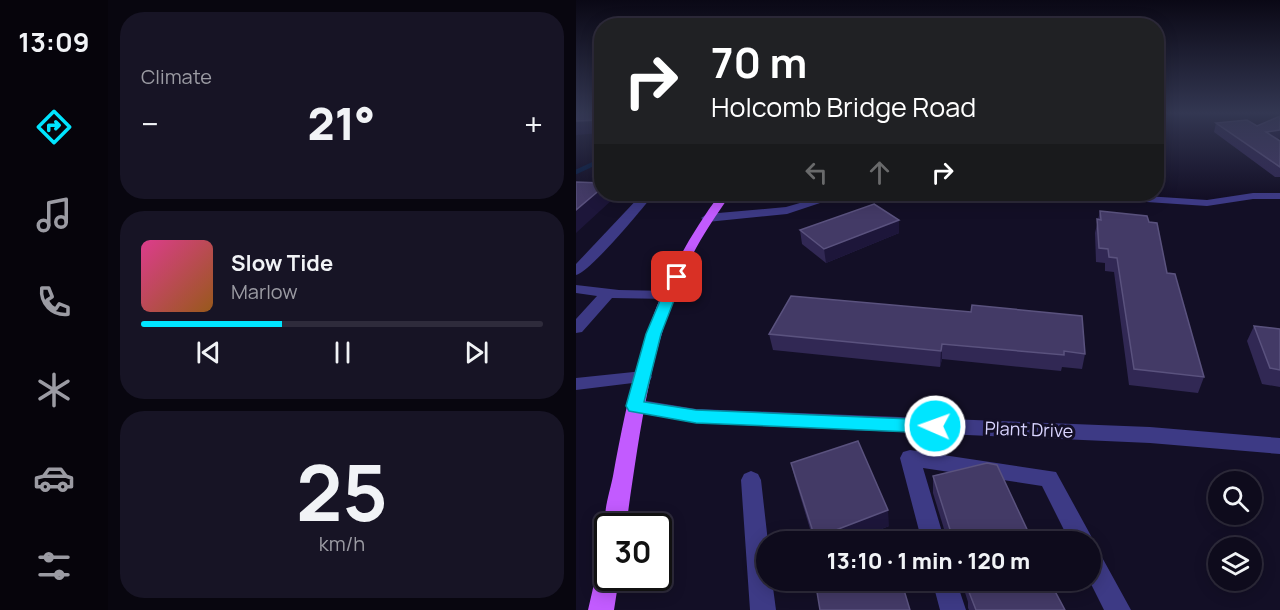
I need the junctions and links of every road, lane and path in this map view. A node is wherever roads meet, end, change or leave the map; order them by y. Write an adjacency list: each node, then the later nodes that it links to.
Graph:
1 (1280, 196): 2 (street)
2 (1164, 200)
3 (641, 201): 7 (street)
4 (720, 201): 6 (main road)
5 (817, 201): 6 (street)
6 (707, 218): 10 (main road)
7 (576, 271)
8 (576, 289): 9 (street)
9 (609, 292): 10 (street); 11 (street)
10 (669, 295): 12 (main road)
11 (576, 328)
12 (643, 377): 13 (street); 14 (main road)
13 (576, 384)
14 (635, 406): 15 (street, Plant Drive); 17 (main road)
15 (1280, 446)
16 (751, 480): 24 (street)
17 (617, 513)
18 (930, 531): 19 (street)
19 (1076, 531)
20 (1101, 578): 26 (street)
21 (604, 591): 23 (main road)
22 (947, 591): 25 (street)
23 (601, 610)
24 (763, 610)
25 (952, 610)
26 (1118, 610)

